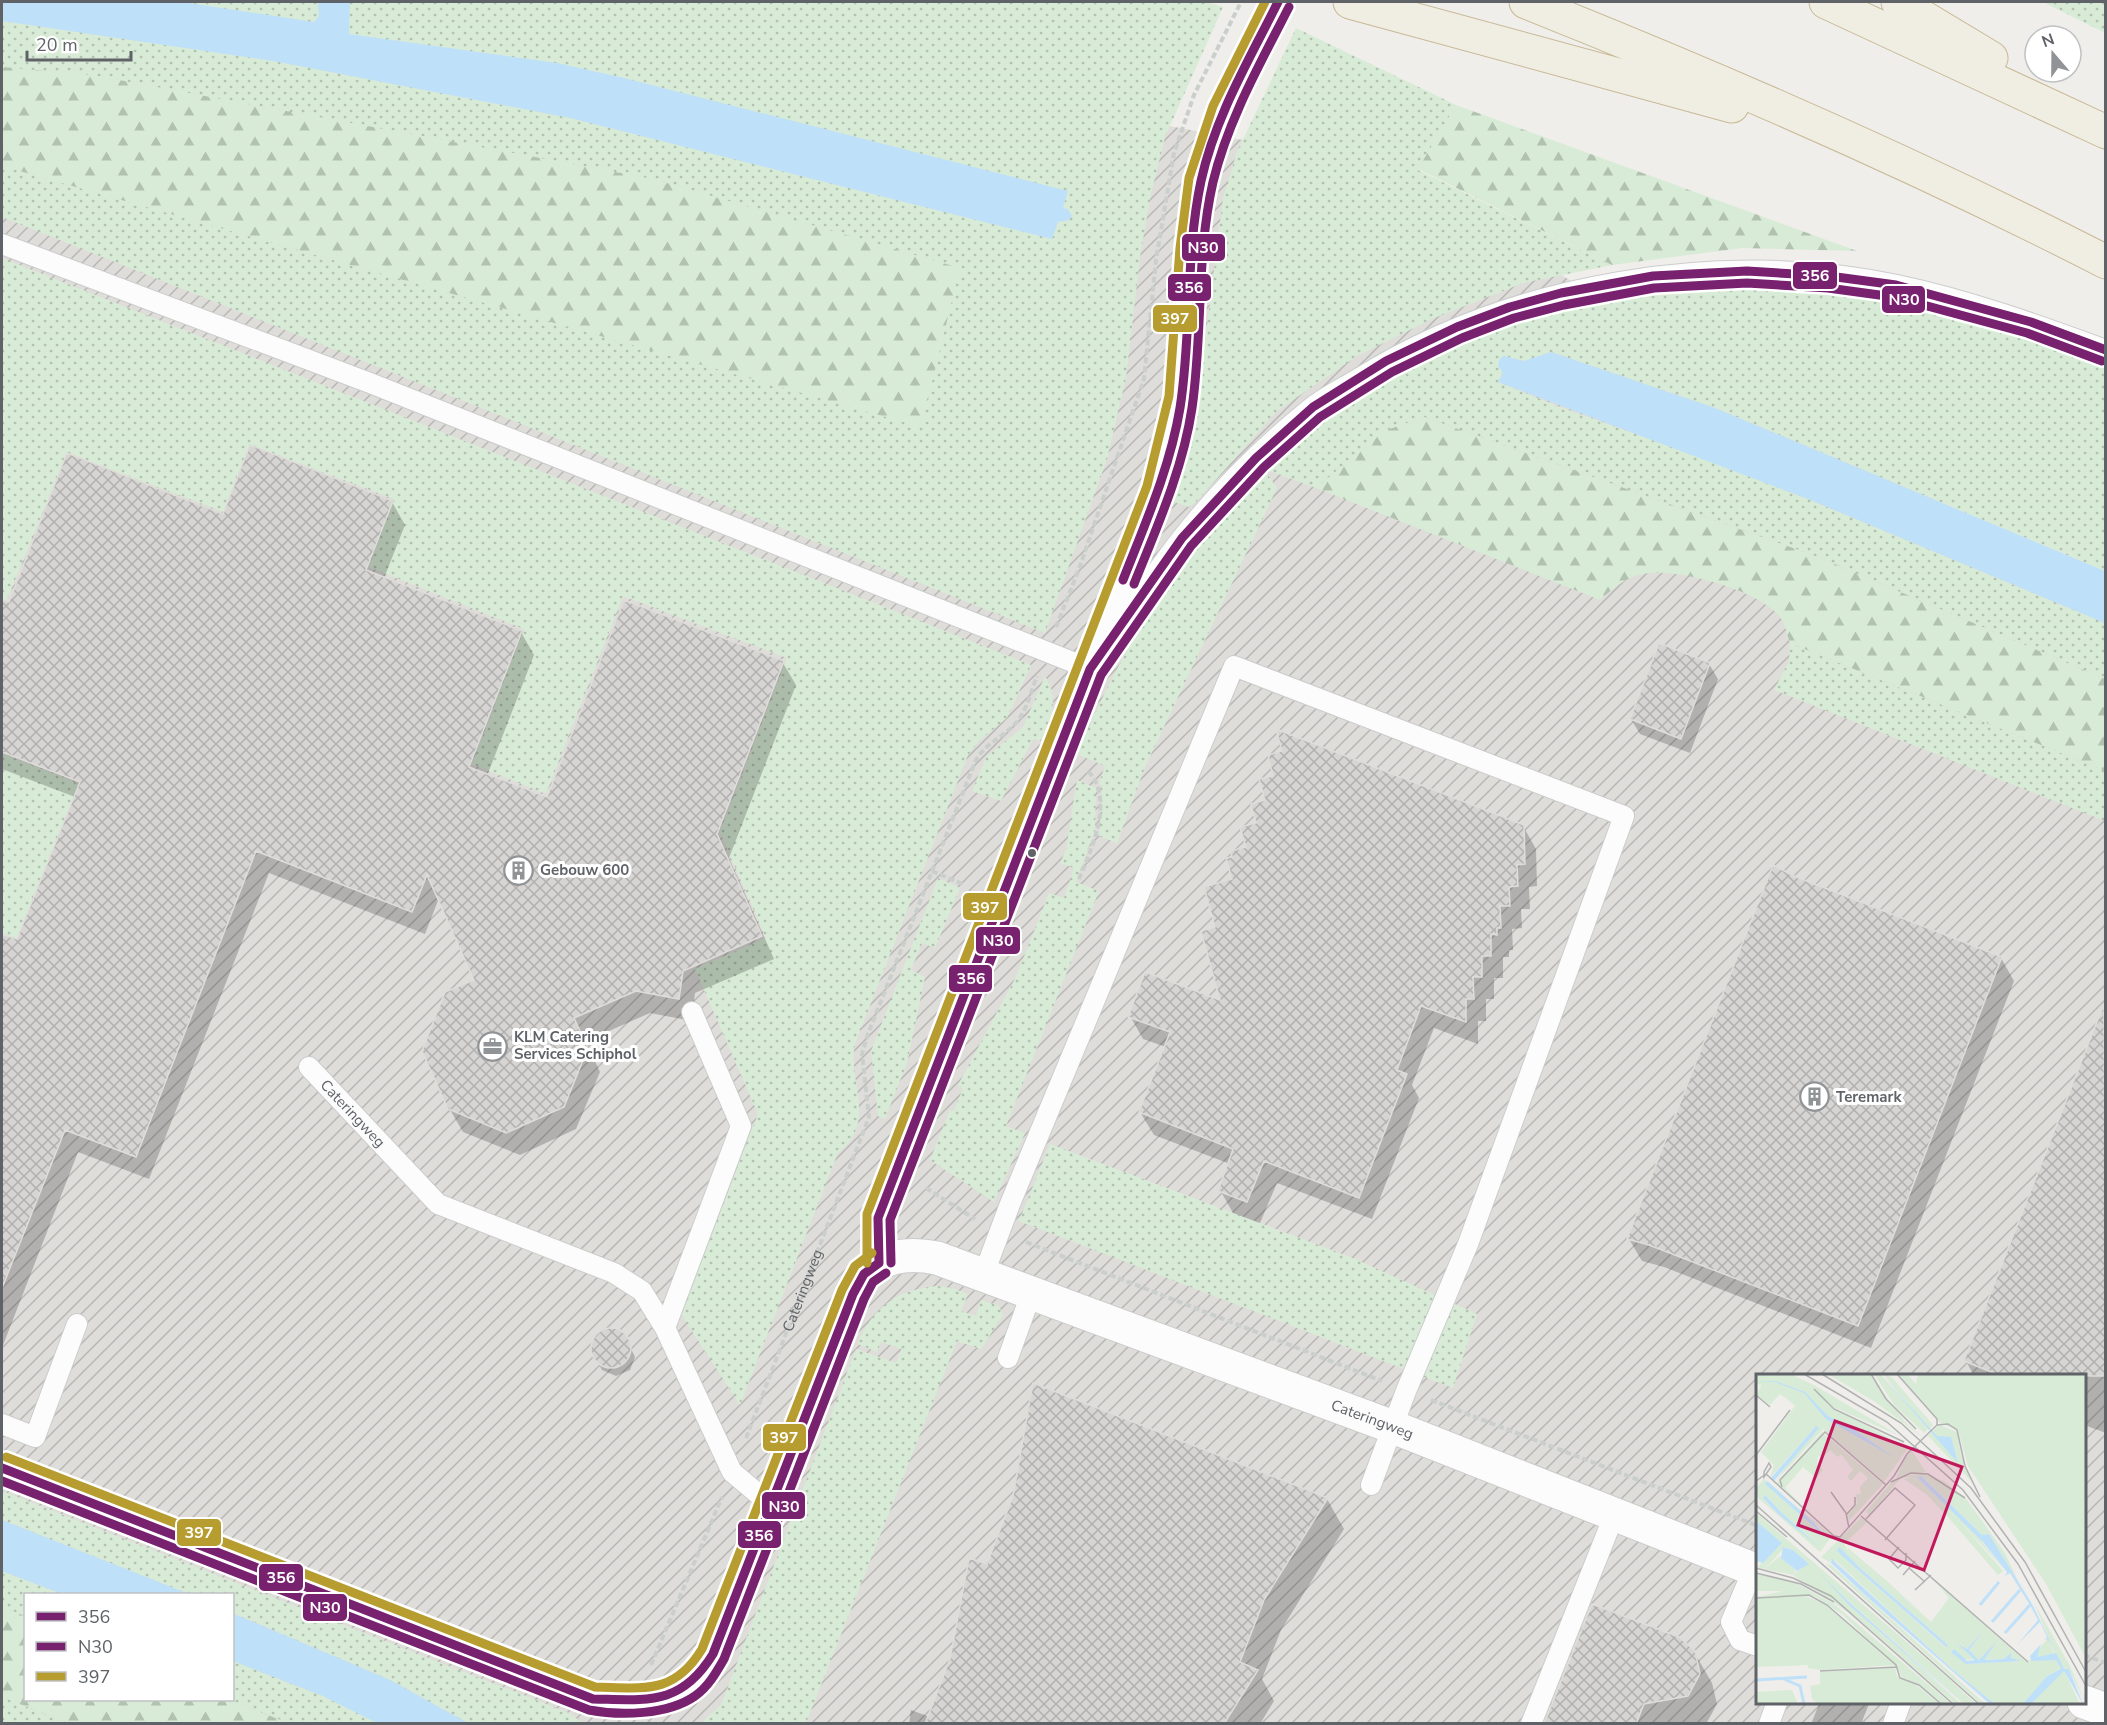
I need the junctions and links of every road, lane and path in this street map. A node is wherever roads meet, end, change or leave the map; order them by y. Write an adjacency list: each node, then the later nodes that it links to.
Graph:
1 (1241, 2): 12 (path, Cateringweg)
2 (1278, 2): 13 (lane)
3 (1350, 2): 8 (highway)
4 (1526, 2): 8 (highway)
5 (1826, 2): 7 (highway)
6 (1899, 2): 7 (highway)
7 (2106, 130)
8 (1833, 133): 10 (highway)
9 (2, 244): 12 (lane)
10 (2106, 261)
11 (2106, 350): 13 (lane)
12 (1046, 651): 13 (lane); 15 (path, Cateringweg)
13 (1090, 669): 24 (street)
14 (1082, 769): 16 (path)
15 (932, 871): 17 (path); 20 (path, Cateringweg)
16 (1079, 879)
17 (965, 885)
18 (692, 1012): 28 (lane)
19 (309, 1067): 28 (lane, Cateringweg)
20 (861, 1140): 21 (path); 34 (path, Cateringweg)
21 (868, 1142)
22 (920, 1184): 23 (path)
23 (1000, 1231): 25 (lane); 30 (path); 30 (lane)
24 (879, 1263): 25 (street, Cateringweg); 36 (street)
25 (983, 1276): 26 (street, Cateringweg)
26 (1032, 1294): 29 (lane); 32 (street, Cateringweg)
27 (77, 1324): 31 (lane)
28 (665, 1328): 34 (lane, Cateringweg)
29 (1008, 1358)
30 (1406, 1391): 32 (lane); 38 (path)
31 (2, 1424)
32 (1393, 1426): 35 (lane); 37 (street, Cateringweg)
33 (2, 1468): 43 (street)
34 (732, 1472): 36 (lane, Cateringweg); 43 (path, Cateringweg)
35 (1371, 1485)
36 (770, 1504): 43 (street)
37 (1615, 1513): 39 (street, Cateringweg); 48 (lane)
38 (1756, 1525)
39 (1755, 1571): 40 (lane)
40 (1756, 1645)
41 (2086, 1654): 42 (path)
42 (2106, 1663)
43 (636, 1700)
44 (2086, 1702): 47 (street)
45 (1776, 1704): 49 (lane)
46 (1900, 1704): 50 (lane)
47 (2106, 1710)
48 (1531, 1724)
49 (1769, 1724)
50 (1893, 1724)

